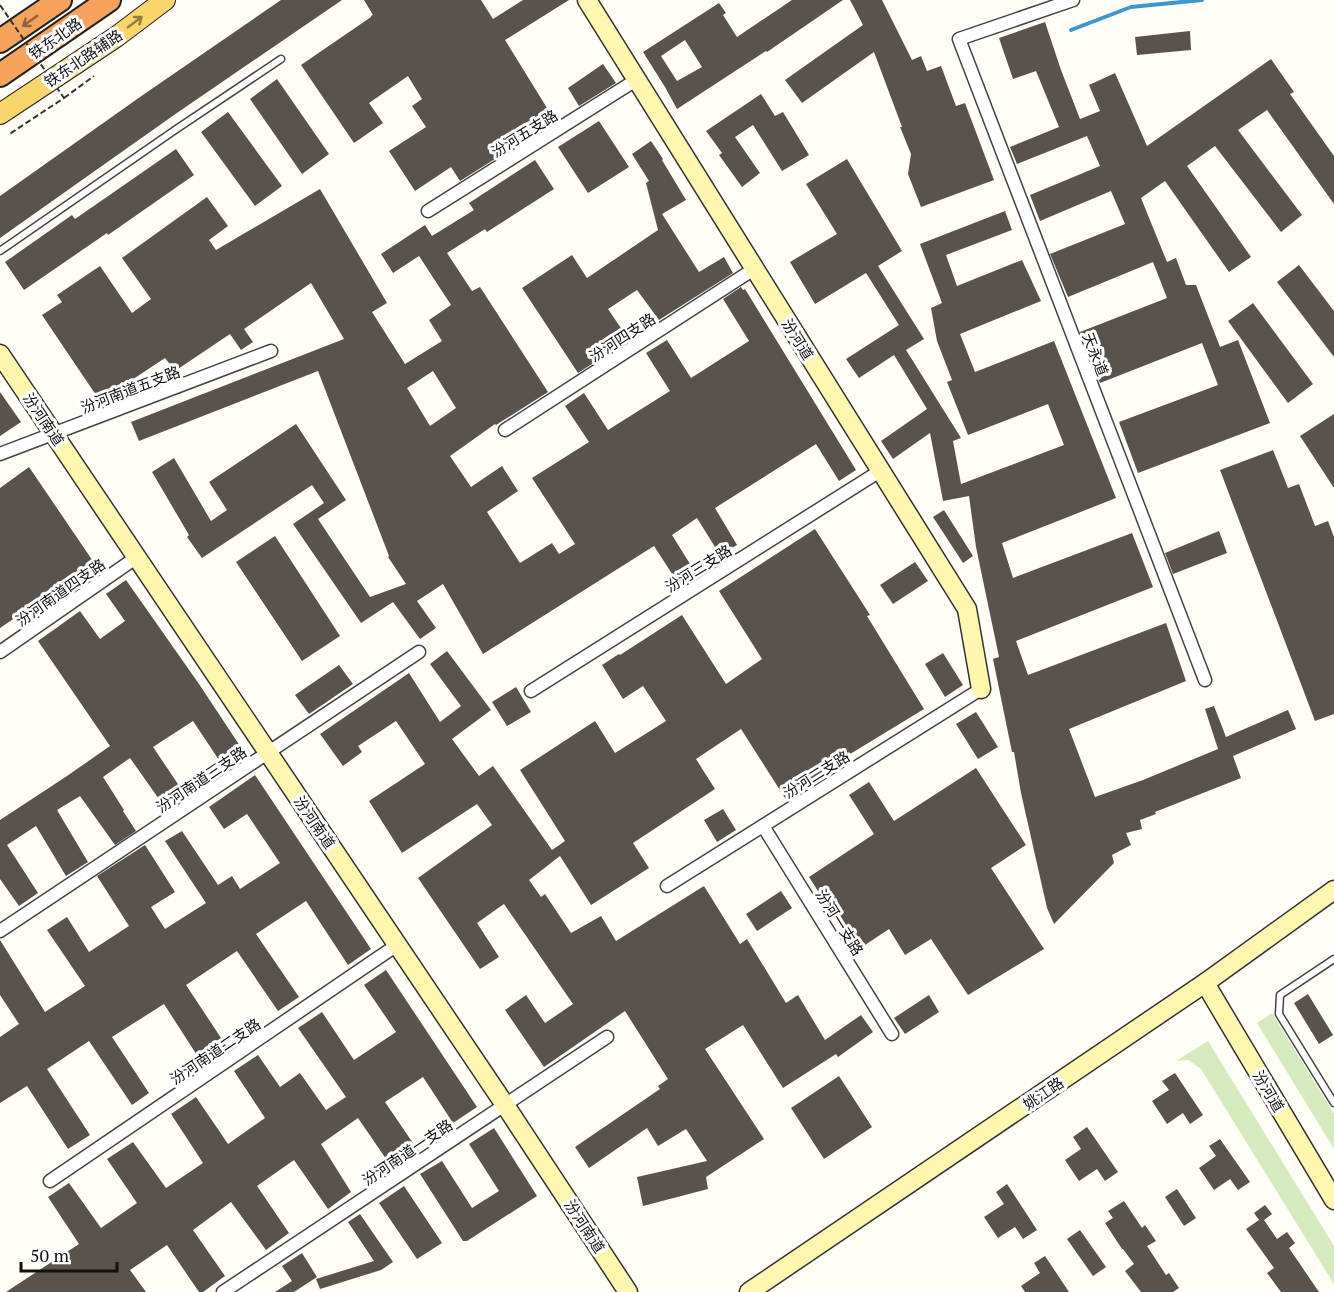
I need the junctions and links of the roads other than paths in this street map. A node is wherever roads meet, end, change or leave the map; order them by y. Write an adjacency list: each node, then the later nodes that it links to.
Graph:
1 (60, 0): 6 (highway, 铁东北路, one-way to 6)
2 (109, 0): 8 (highway, 铁东北路)
3 (165, 0): 10 (main road, 铁东北路辅路, one-way to 3)
4 (587, 0): 9 (street, 汾河道)
5 (1073, 0): 23 (street, 天永道)
6 (0, 41)
7 (281, 59): 12 (lane)
8 (0, 75)
9 (636, 80): 11 (street, 汾河五支路); 13 (street, 汾河道)
10 (0, 114)
11 (428, 211)
12 (0, 251)
13 (754, 269): 16 (street, 汾河四支路); 19 (street, 汾河道)
14 (271, 351): 17 (street, 汾河南道五支路)
15 (0, 354): 17 (street, 汾河南道)
16 (505, 430)
17 (54, 435): 18 (street, 汾河南道五支路); 20 (street, 汾河南道)
18 (0, 454)
19 (880, 471): 24 (street, 汾河道); 25 (street, 汾河三支路)
20 (137, 557): 21 (street, 汾河南道四支路); 26 (street, 汾河南道)
21 (0, 652)
22 (419, 652): 26 (street, 汾河南道三支路)
23 (1204, 680)
24 (981, 689): 27 (street, 汾河二支路)
25 (531, 691)
26 (268, 753): 30 (street, 汾河南道三支路); 31 (street, 汾河南道)
27 (763, 826): 28 (street, 汾河二支路); 34 (street, 汾河一支路)
28 (667, 886)
29 (1334, 890): 33 (street, 姚江路)
30 (0, 931)
31 (397, 945): 37 (street, 汾河南道); 38 (street, 汾河南道二支路)
32 (1334, 959): 36 (lane)
33 (1204, 983): 39 (street, 汾河道); 42 (street, 姚江路)
34 (891, 1034)
35 (607, 1037): 37 (street, 汾河南道一支路)
36 (1334, 1103)
37 (505, 1105): 40 (street, 汾河南道一支路); 41 (street, 汾河南道)
38 (50, 1181)
39 (1334, 1200)
40 (224, 1292)
41 (628, 1292)
42 (749, 1292)

